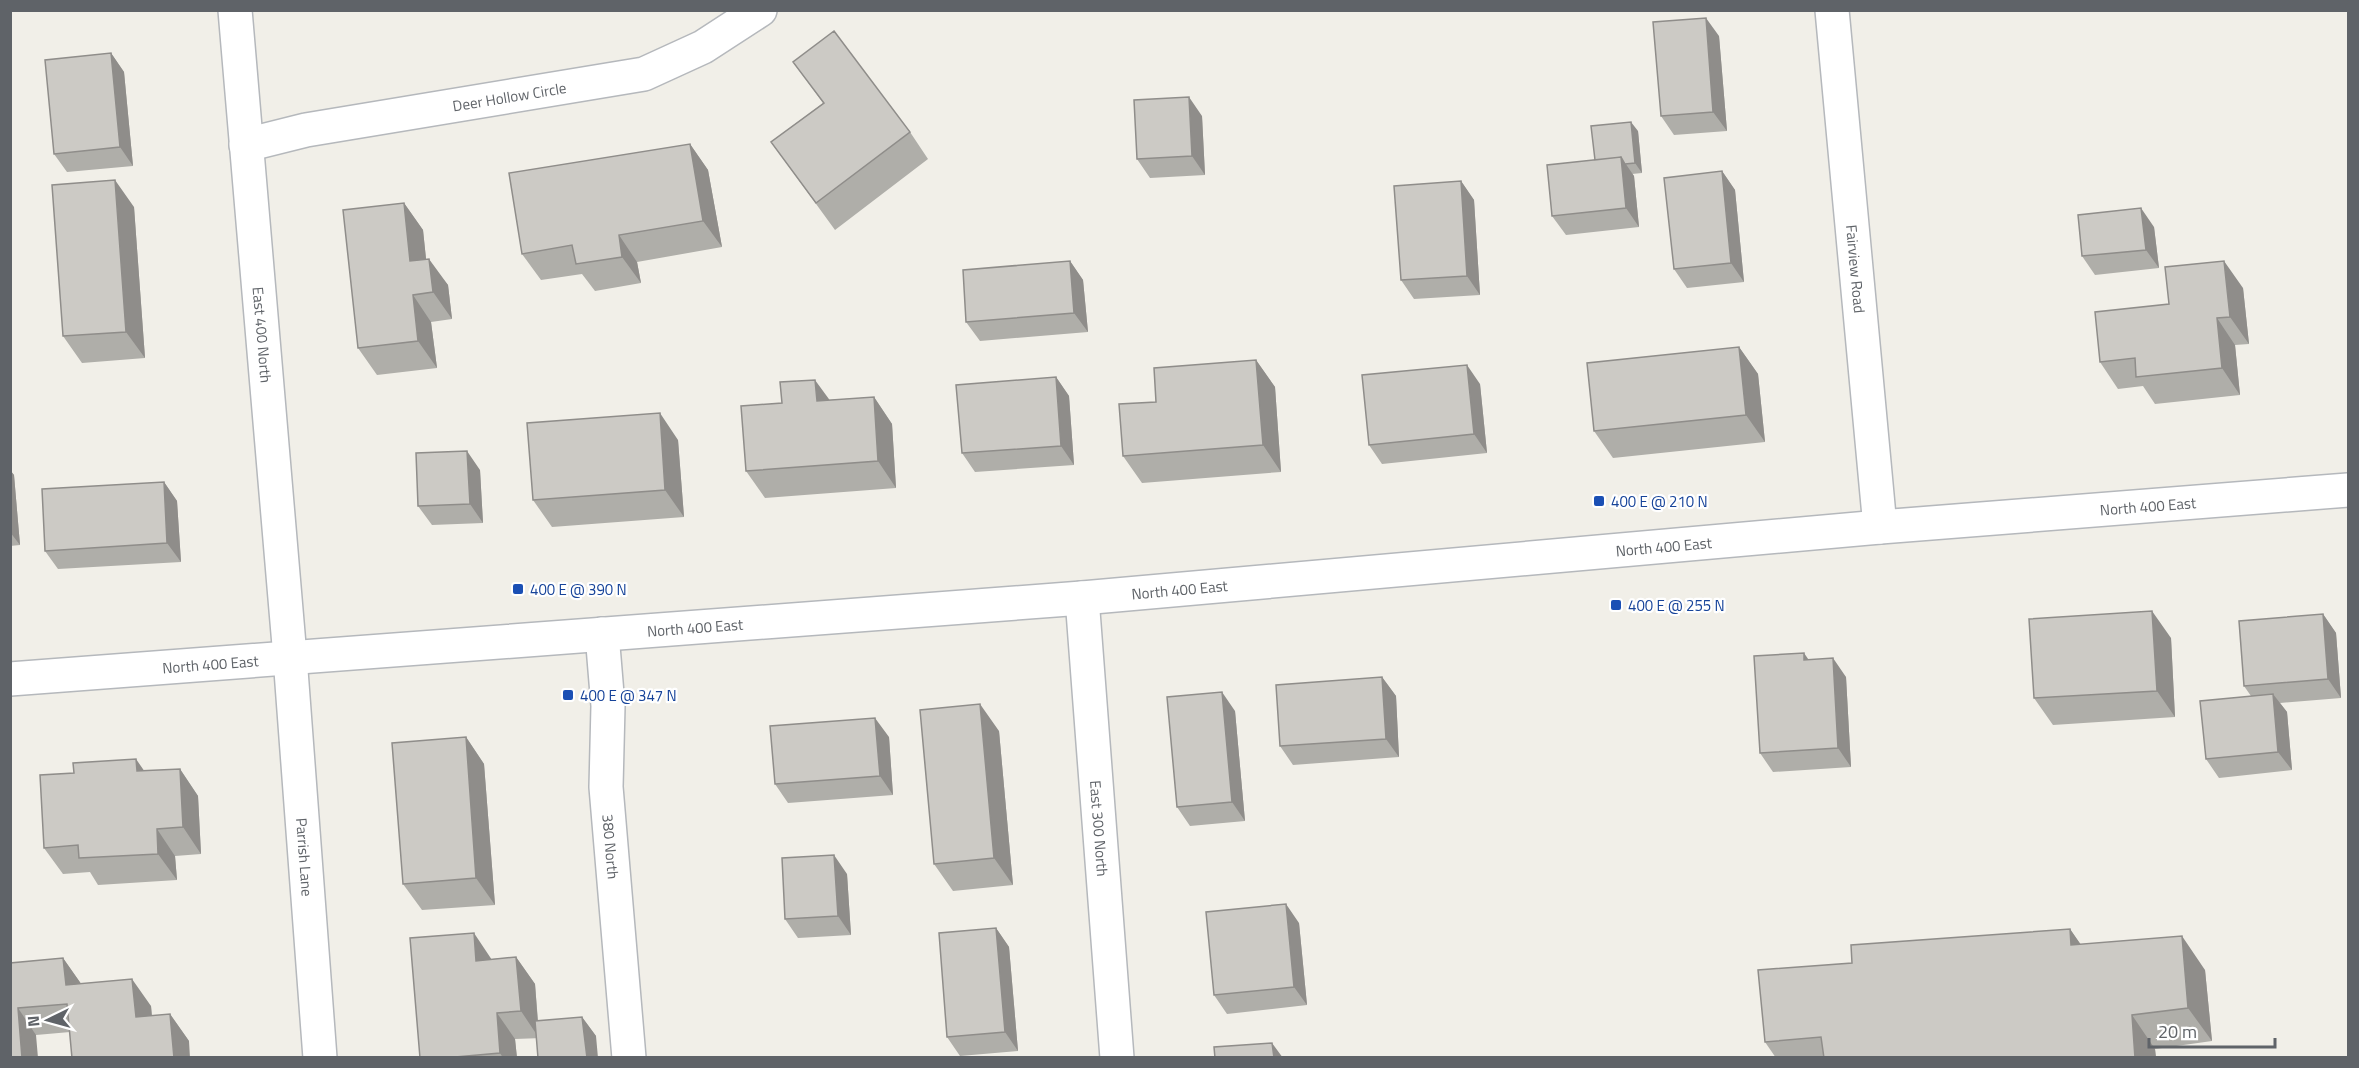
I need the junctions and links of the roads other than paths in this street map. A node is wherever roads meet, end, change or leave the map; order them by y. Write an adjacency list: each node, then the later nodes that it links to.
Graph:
1 (235, 10): 4 (street, East 400 North)
2 (760, 10): 4 (street, Deer Hollow Circle)
3 (1832, 10): 6 (street, Fairview Road)
4 (246, 145): 9 (street, East 400 North)
5 (2349, 490): 6 (street, North 400 East)
6 (1880, 527): 7 (street, North 400 East)
7 (1082, 598): 8 (street, North 400 East); 13 (street, East 300 North)
8 (602, 634): 9 (street, North 400 East); 12 (street, 380 North)
9 (290, 657): 10 (street, North 400 East); 11 (street, Parrish Lane)
10 (10, 679)
11 (320, 1058)
12 (629, 1058)
13 (1117, 1058)

